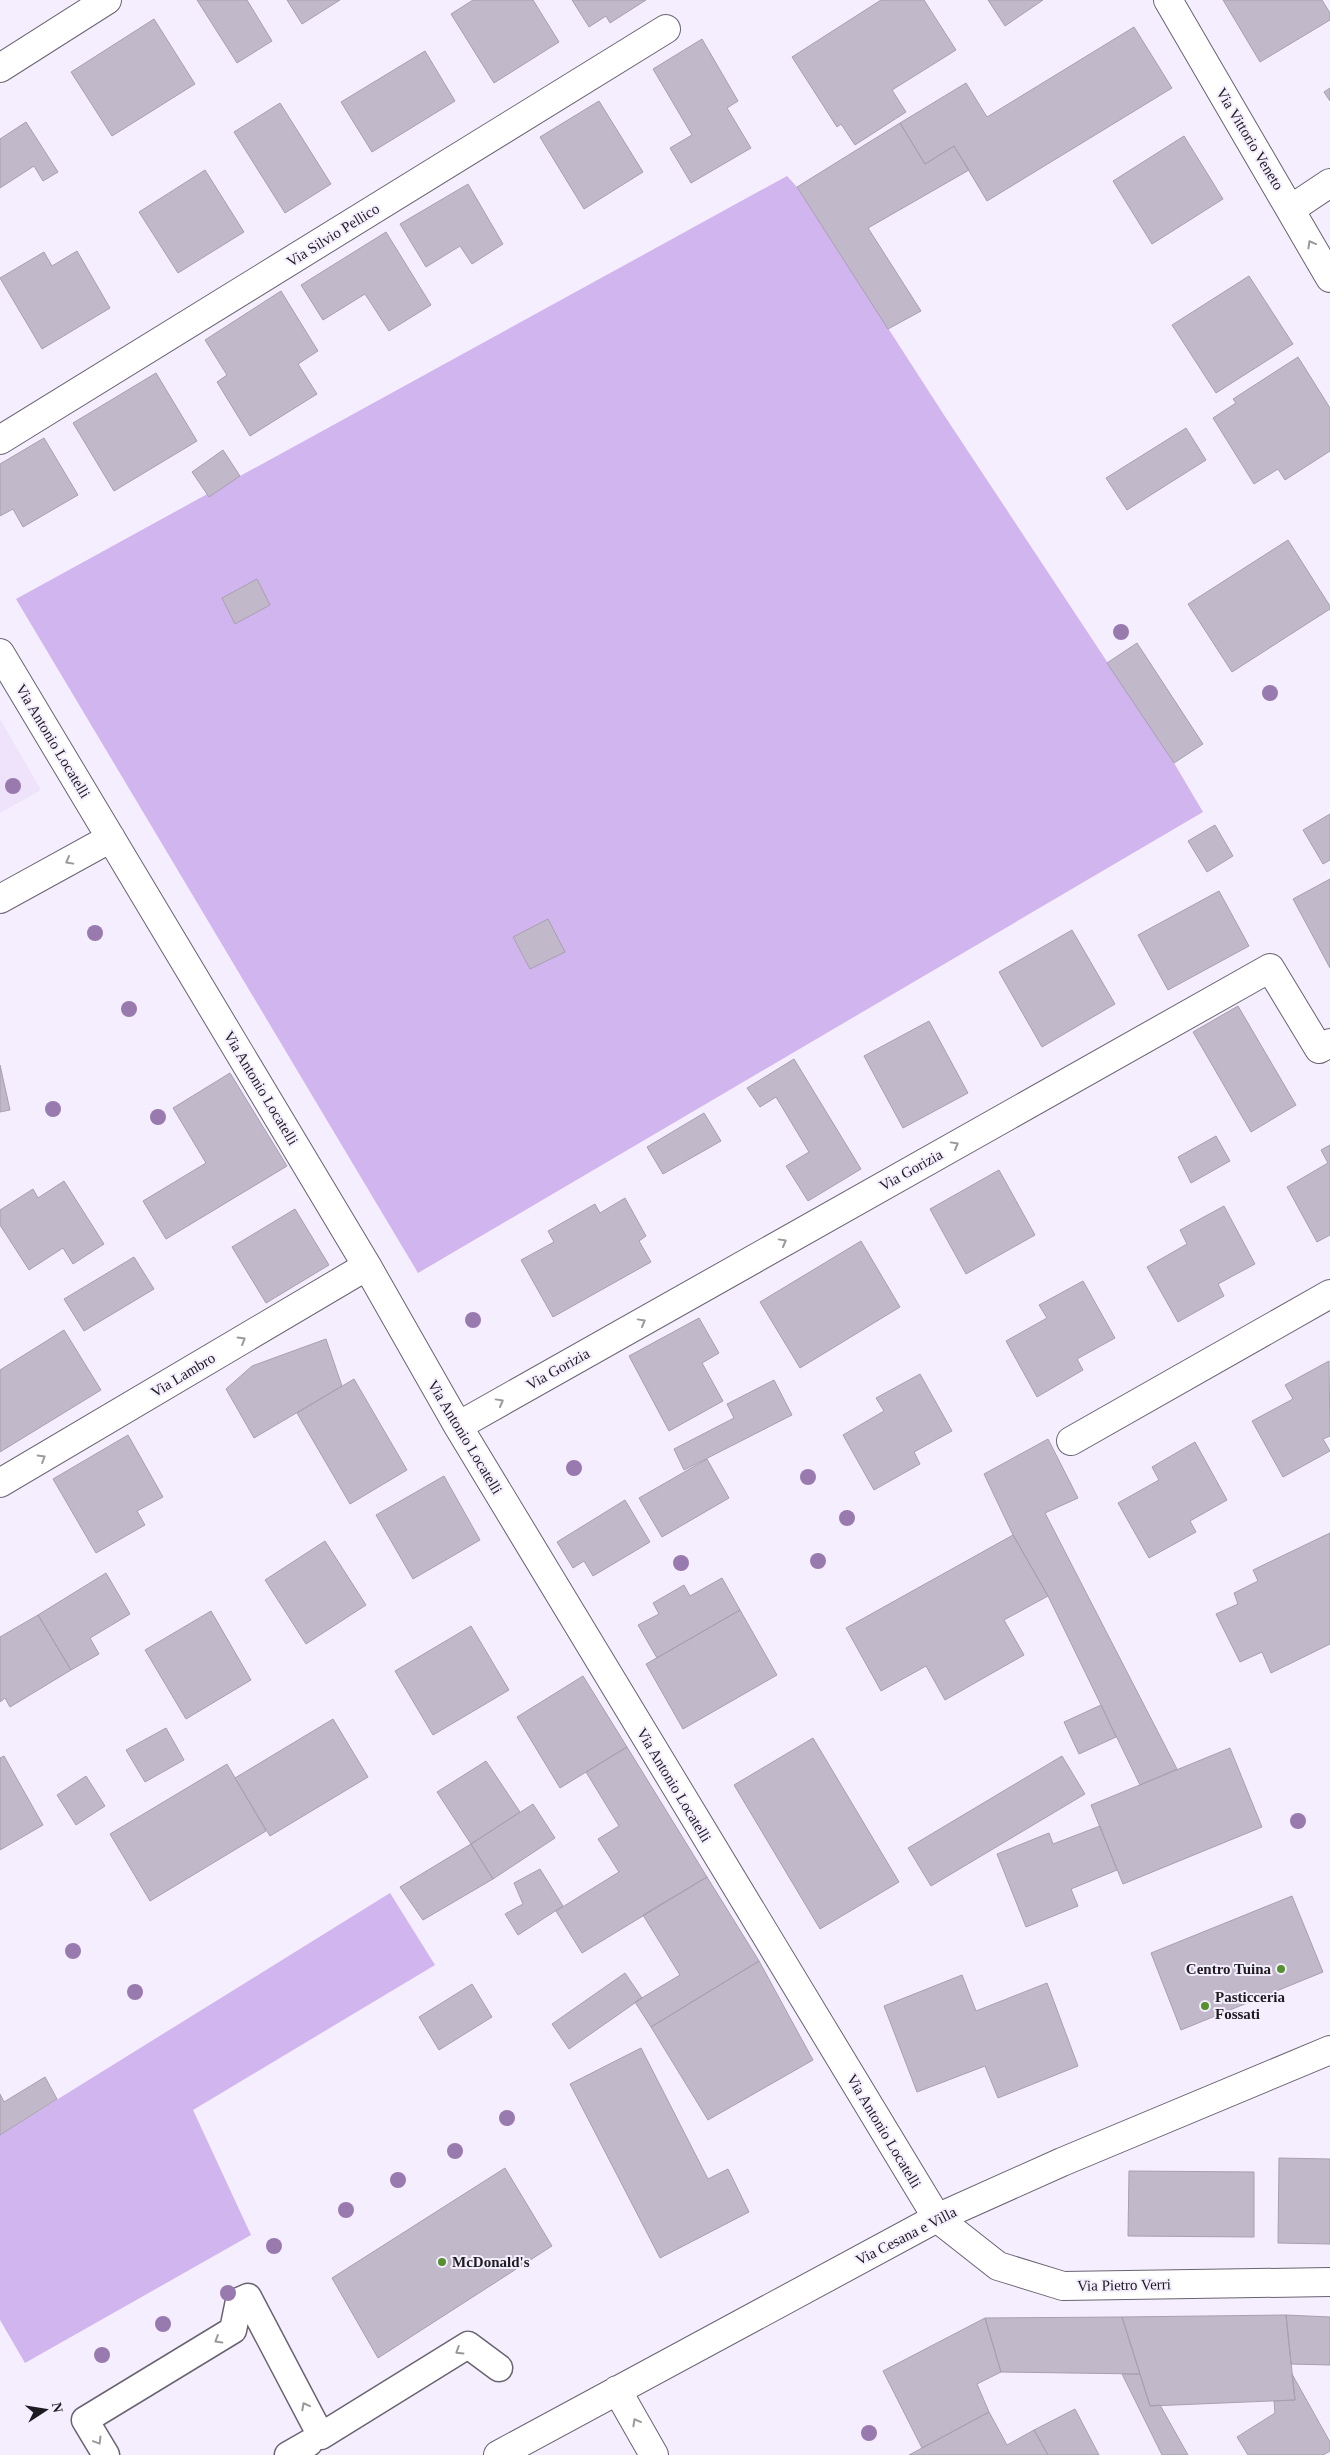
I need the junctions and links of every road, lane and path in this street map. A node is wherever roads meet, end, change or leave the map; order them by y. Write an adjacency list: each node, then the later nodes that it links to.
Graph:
1 (107, 0): 4 (street)
2 (1168, 0): 6 (street, Via Vittorio Veneto)
3 (666, 29): 8 (street, Via Silvio Pellico)
4 (0, 68)
5 (1330, 183): 6 (street)
6 (1291, 209): 7 (street, Via Vittorio Veneto, one-way to 6)
7 (1330, 278)
8 (0, 440)
9 (0, 653): 10 (street, Via Antonio Locatelli)
10 (111, 838): 11 (street, one-way to 11); 13 (street, Via Antonio Locatelli)
11 (0, 899)
12 (1330, 1042): 15 (street, Via Gorizia, one-way to 12)
13 (367, 1266): 15 (street, Via Antonio Locatelli); 17 (street, Via Lambro, one-way to 13)
14 (1330, 1294): 16 (street)
15 (458, 1426): 19 (street, Via Antonio Locatelli)
16 (1071, 1441)
17 (0, 1483)
18 (1330, 2050): 19 (street, Via Cesana e Villa)
19 (937, 2218): 20 (street, Via Pietro Verri); 22 (street, Via Cesana e Villa)
20 (1330, 2282)
21 (499, 2368): 23 (lane, one-way to 23)
22 (618, 2390): 24 (street, Via Cesana e Villa); 25 (street, one-way to 22)
23 (106, 2455)
24 (498, 2455)
25 (654, 2455)

